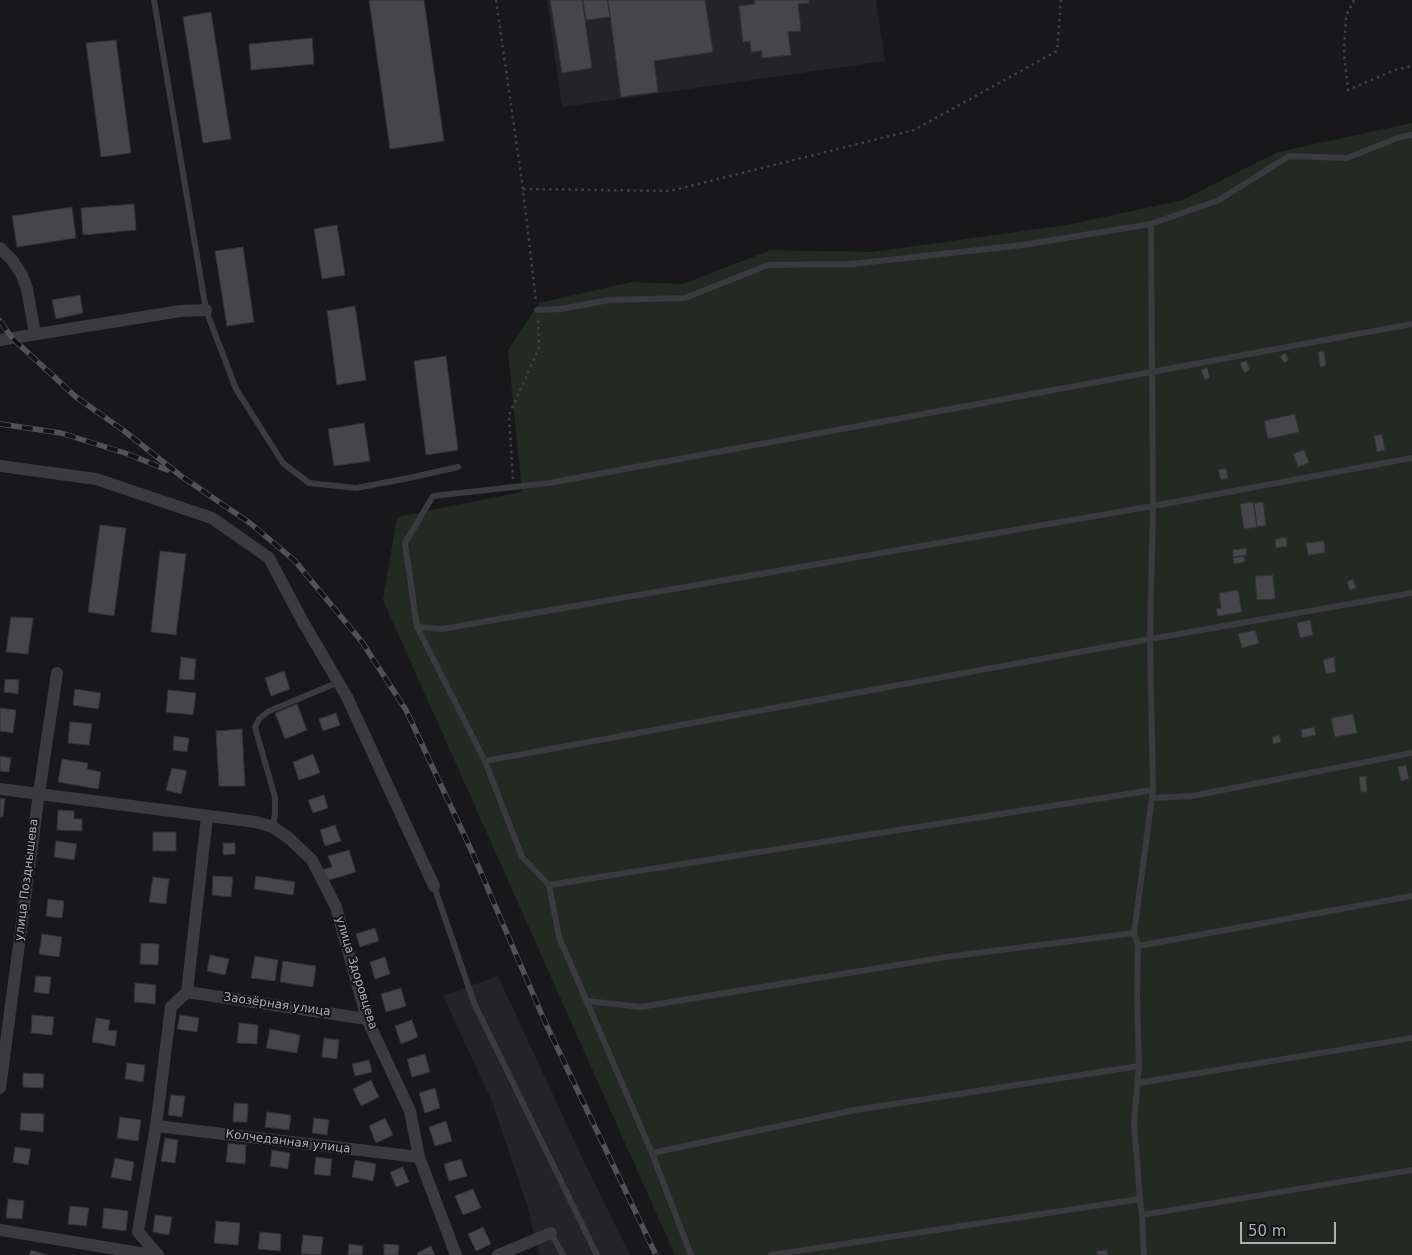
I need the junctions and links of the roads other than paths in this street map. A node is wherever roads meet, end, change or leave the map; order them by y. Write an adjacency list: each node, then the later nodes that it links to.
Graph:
1 (154, 0): 5 (lane)
2 (1412, 135): 3 (lane)
3 (1151, 224): 6 (lane); 10 (lane)
4 (0, 248): 8 (street)
5 (206, 310): 8 (street); 13 (lane)
6 (537, 310)
7 (1412, 324): 10 (lane)
8 (35, 334): 9 (street)
9 (0, 340)
10 (1152, 372): 14 (lane); 16 (lane)
11 (1412, 458): 14 (lane)
12 (0, 466): 19 (street)
13 (458, 467)
14 (1153, 506): 16 (lane); 17 (lane)
15 (1412, 593): 17 (lane)
16 (418, 627): 21 (lane)
17 (1150, 639): 21 (lane); 23 (lane)
18 (57, 673): 24 (street, улица Позднышева)
19 (339, 682): 27 (lane); 28 (street)
20 (1412, 753): 25 (lane)
21 (485, 761): 29 (lane)
22 (0, 788): 24 (street, улица Здоровцева)
23 (1153, 790): 25 (lane); 29 (lane)
24 (39, 793): 26 (street, улица Здоровцева); 39 (street, улица Позднышева)
25 (1153, 798): 31 (lane)
26 (207, 817): 27 (street, улица Здоровцева); 33 (street)
27 (273, 827): 35 (street, улица Здоровцева)
28 (434, 886): 53 (lane)
29 (549, 886): 34 (lane)
30 (1412, 896): 32 (lane)
31 (1134, 933): 32 (lane); 34 (lane)
32 (1138, 946): 37 (lane)
33 (187, 992): 35 (street, Заозёрная улица); 40 (street)
34 (588, 1001): 41 (lane)
35 (367, 1019): 42 (street, улица Здоровцева)
36 (1412, 1038): 38 (lane)
37 (1139, 1066): 38 (lane); 41 (lane)
38 (1138, 1082): 44 (lane)
39 (0, 1088)
40 (156, 1126): 42 (street, Колчеданная улица); 49 (street)
41 (652, 1153): 54 (lane)
42 (419, 1157): 50 (street, улица Здоровцева)
43 (1412, 1170): 45 (lane)
44 (1140, 1199): 45 (lane); 55 (lane)
45 (1142, 1215): 56 (lane)
46 (0, 1230): 48 (street)
47 (551, 1233): 51 (street); 52 (lane)
48 (152, 1255)
49 (158, 1255)
50 (456, 1255)
51 (498, 1255)
52 (563, 1255)
53 (597, 1255)
54 (691, 1255)
55 (771, 1255)
56 (1144, 1255)

